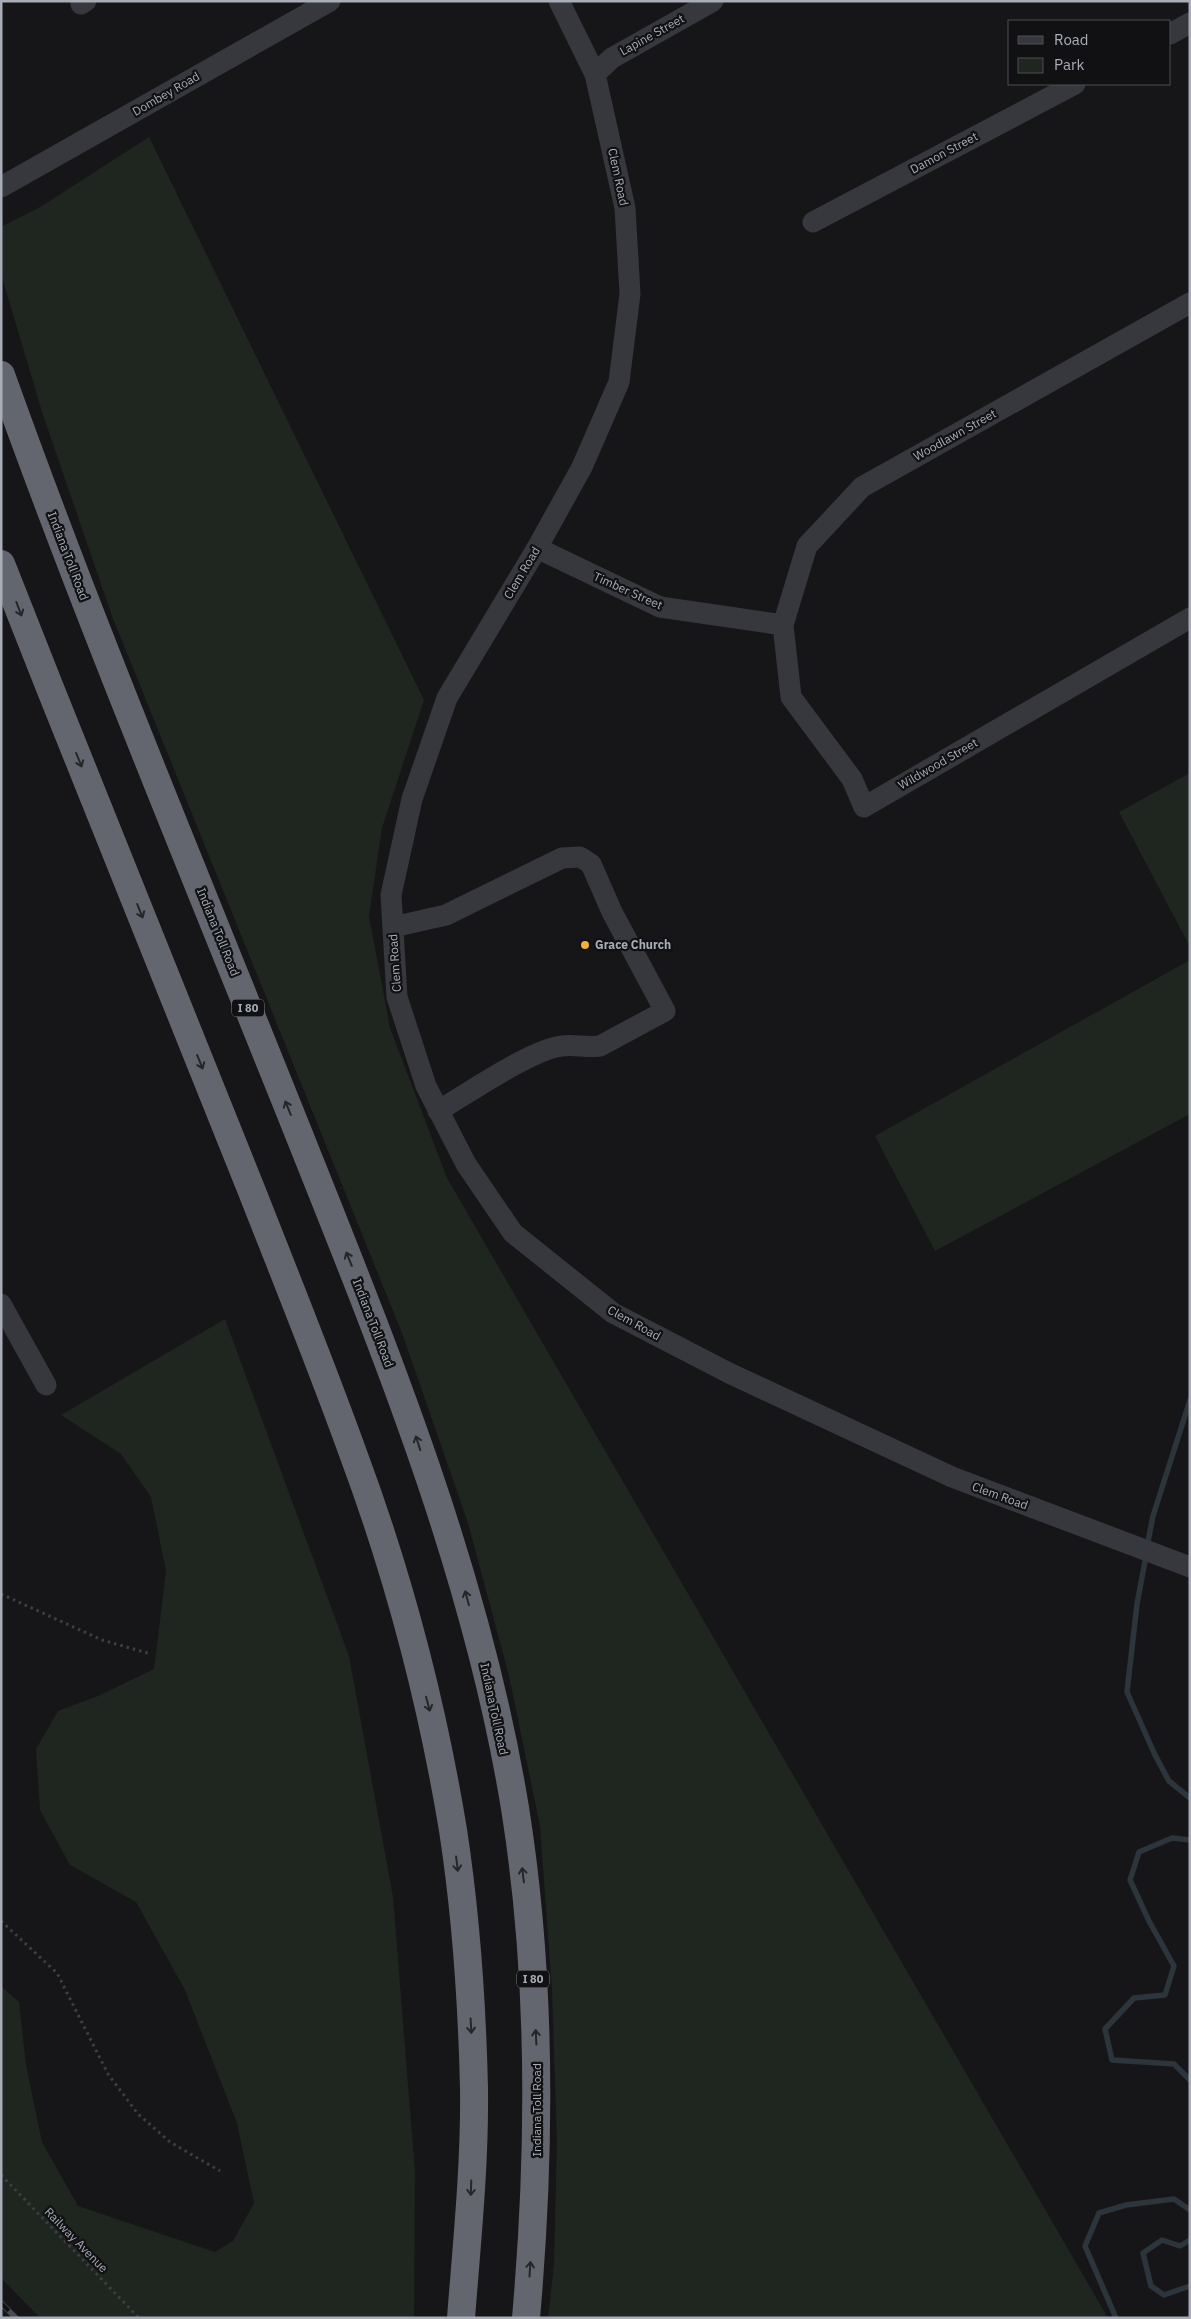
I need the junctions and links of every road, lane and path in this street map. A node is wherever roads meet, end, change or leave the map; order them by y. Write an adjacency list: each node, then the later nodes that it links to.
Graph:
1 (330, 1): 8 (street, Dombey Road)
2 (559, 1): 6 (street, Clem Road)
3 (713, 1): 6 (street, Lapine Street)
4 (1190, 23): 5 (street)
5 (1171, 33)
6 (595, 74): 12 (street, Clem Road)
7 (1073, 85): 9 (street, Damon Street)
8 (6, 185)
9 (813, 222)
10 (1190, 303): 15 (street, Woodlawn Street)
11 (1, 375): 28 (highway, Indiana Toll Road / I 80, one-way to 11)
12 (537, 548): 15 (street, Timber Street); 16 (street, Clem Road)
13 (1, 564): 27 (highway, one-way to 27)
14 (1190, 618): 15 (street, Wildwood Street)
15 (783, 625)
16 (393, 928): 17 (street, Clem Road); 17 (street)
17 (438, 1111): 20 (street, Clem Road)
18 (1, 1304): 19 (street)
19 (46, 1385)
20 (1183, 1564)
21 (1, 1594): 22 (path)
22 (151, 1654)
23 (1, 1921): 24 (path)
24 (220, 2171)
25 (1, 2175): 26 (path, Railway Avenue)
26 (139, 2318)
27 (461, 2318)
28 (526, 2318)

